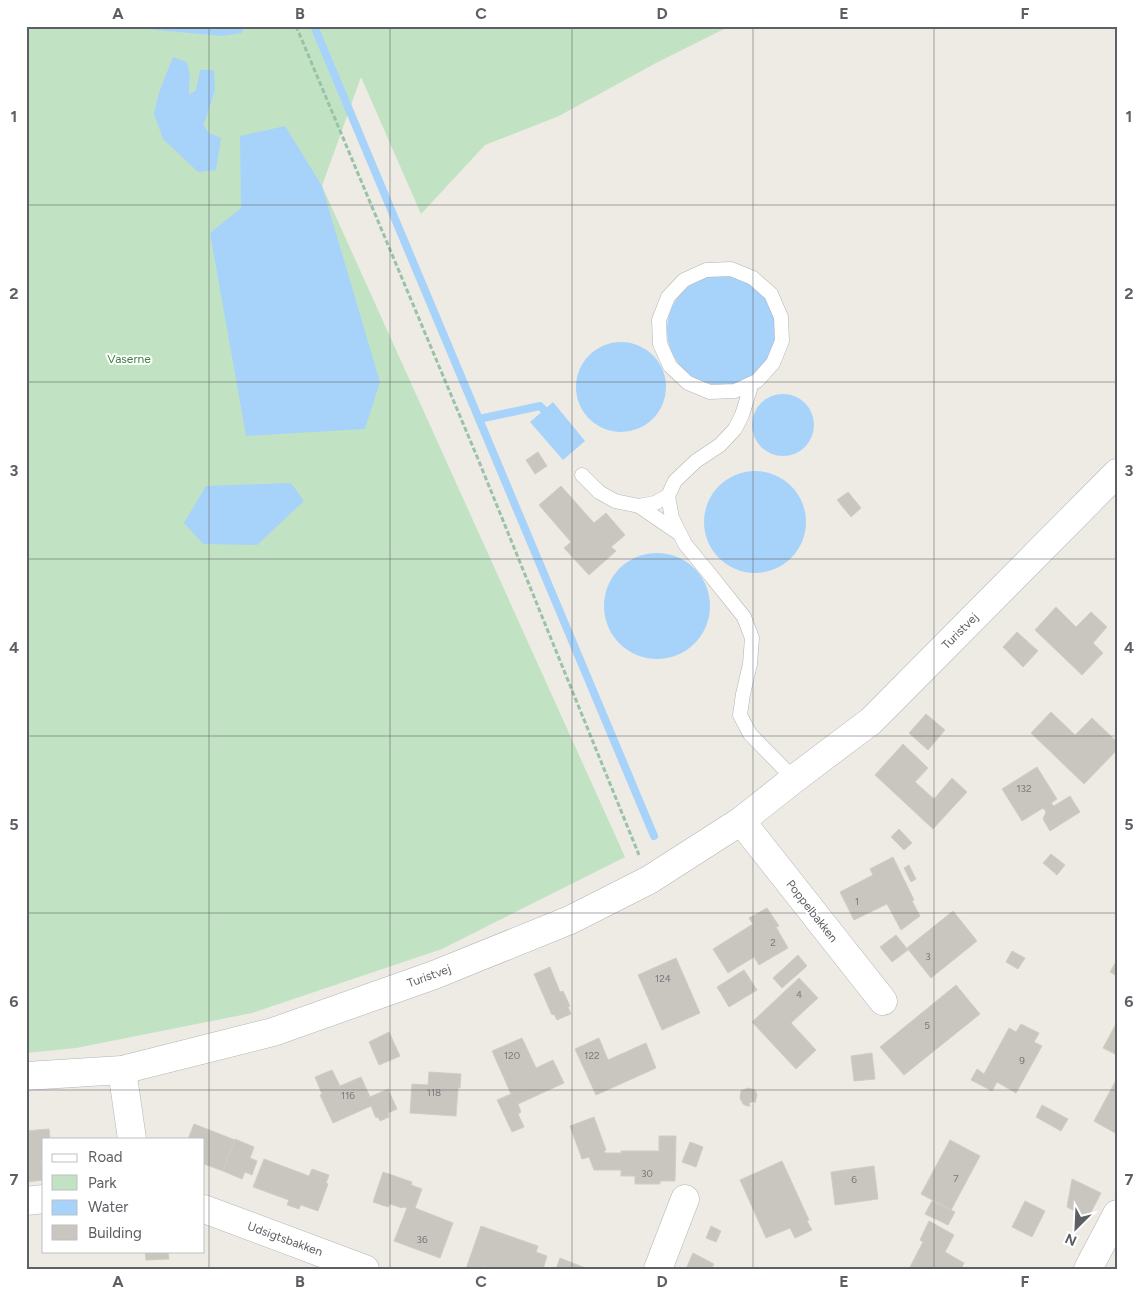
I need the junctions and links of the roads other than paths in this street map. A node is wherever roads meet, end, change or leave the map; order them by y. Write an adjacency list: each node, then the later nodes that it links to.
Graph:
1 (752, 383): 1 (lane); 4 (lane)
2 (1117, 473): 7 (street, Turistvej)
3 (582, 475): 5 (lane)
4 (668, 496): 5 (lane); 6 (lane)
5 (639, 506): 6 (lane)
6 (680, 534): 7 (lane)
7 (794, 779): 8 (street, Turistvej)
8 (741, 821): 9 (street, Poppelbakken); 10 (street, Turistvej)
9 (883, 1002)
10 (122, 1070): 11 (street, Turistvej); 12 (street)
11 (26, 1076)
12 (132, 1138)
13 (42, 1199): 15 (street)
14 (685, 1199): 19 (street)
15 (26, 1201)
16 (205, 1209): 18 (street, Udsigtsbakken)
17 (1117, 1214): 20 (street)
18 (365, 1269)
19 (658, 1269)
20 (1088, 1269)

